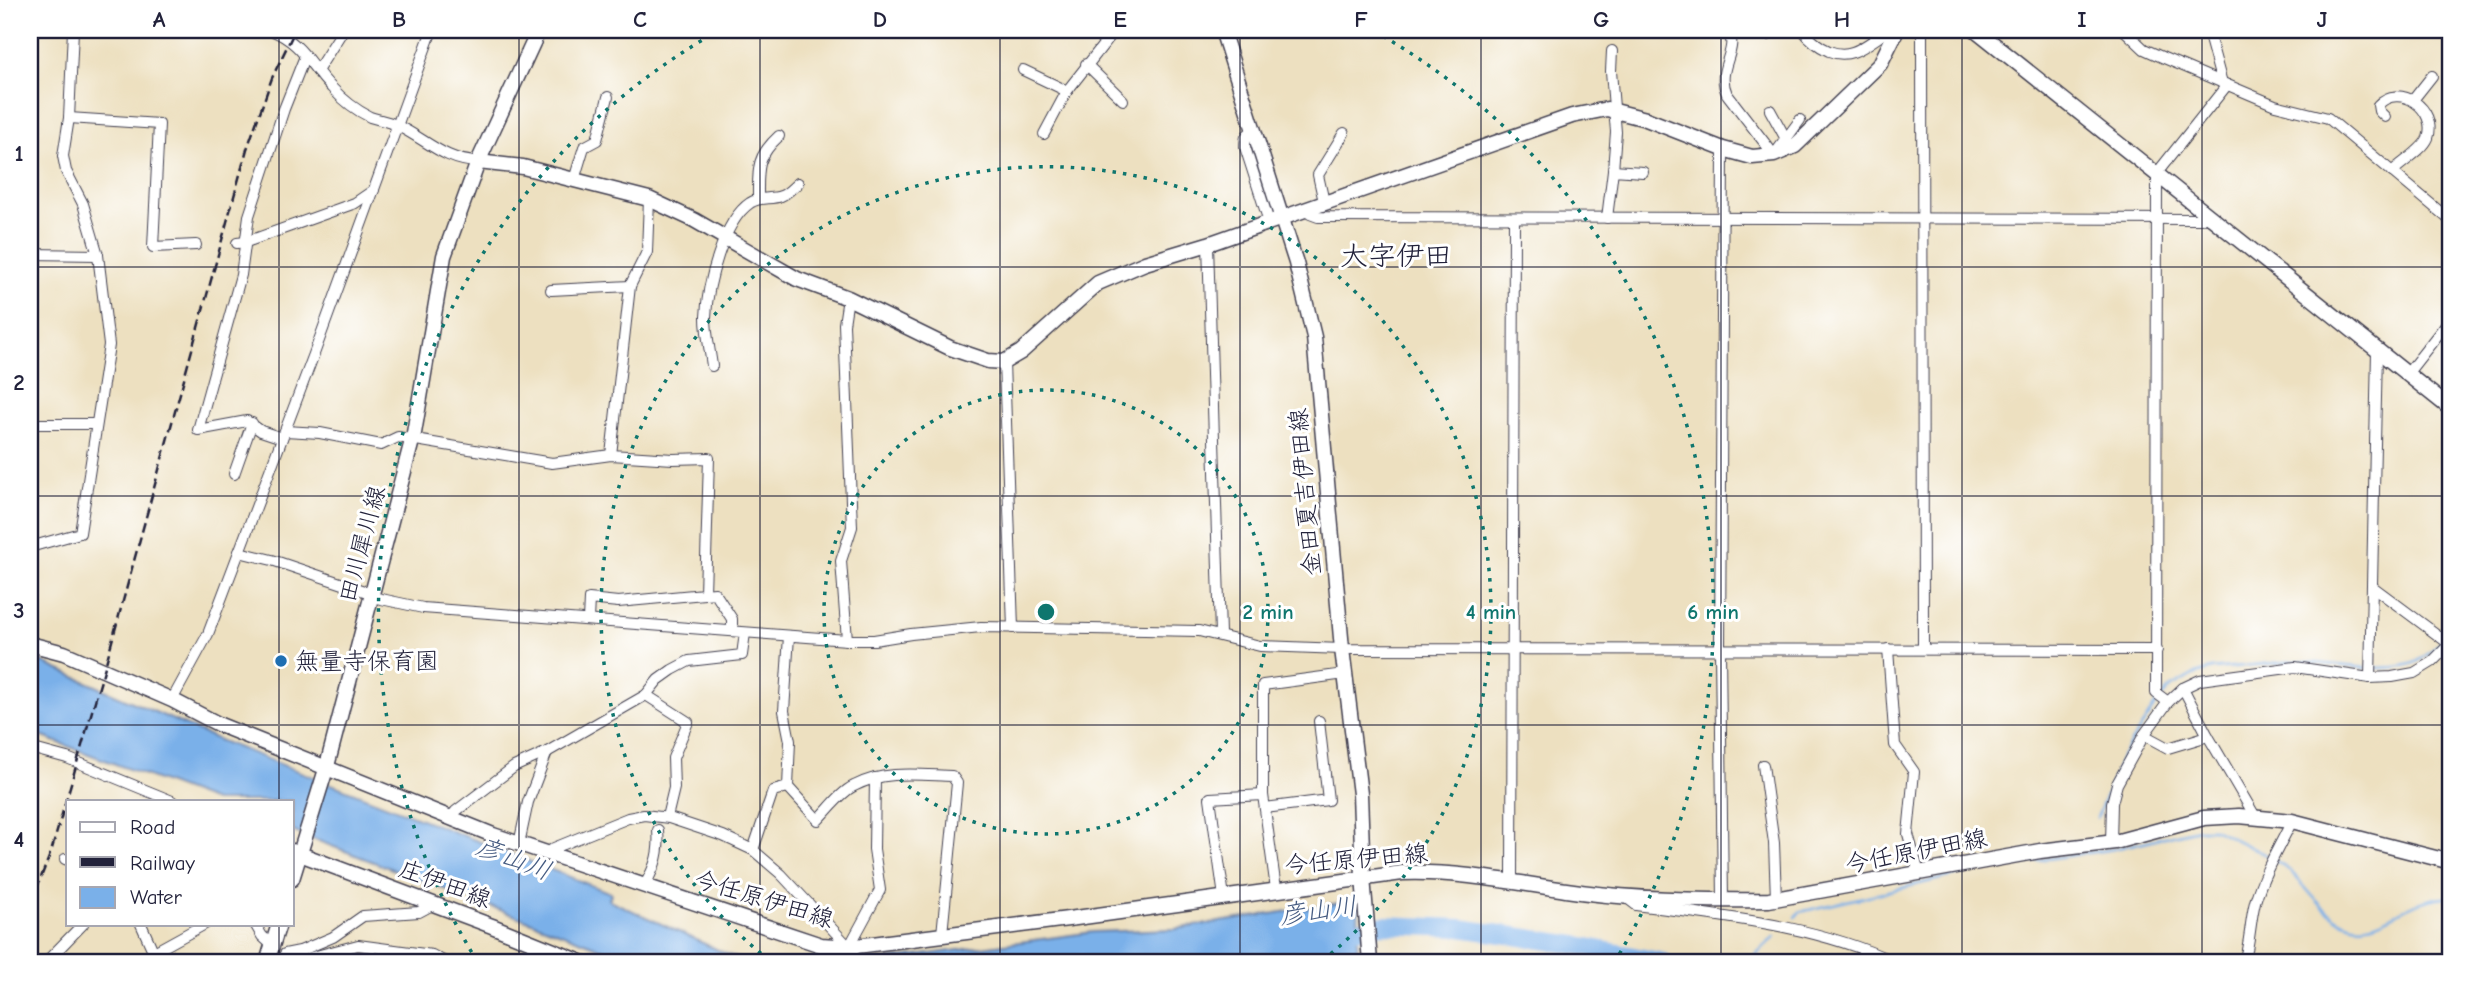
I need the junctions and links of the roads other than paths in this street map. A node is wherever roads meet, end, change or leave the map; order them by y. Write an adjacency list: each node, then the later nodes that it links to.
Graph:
1 (73, 30): 29 (street)
2 (271, 30): 17 (street)
3 (343, 30): 20 (street)
4 (432, 30): 32 (street)
5 (539, 30): 39 (main road, 田川犀川線)
6 (1115, 30): 18 (street)
7 (1222, 30): 57 (main road, 金田夏吉伊田線)
8 (1728, 30): 38 (street)
9 (1803, 30): 10 (street)
10 (1890, 30)
11 (1897, 30): 38 (main road)
12 (1922, 30): 55 (street)
13 (1976, 30): 43 (main road)
14 (2124, 30): 22 (street)
15 (2211, 30): 22 (street)
16 (1612, 51): 28 (street)
17 (305, 56): 20 (street); 60 (street)
18 (1086, 64): 23 (street); 25 (street)
19 (1023, 70): 23 (street)
20 (317, 71): 32 (street)
21 (2432, 76): 26 (street)
22 (2225, 84): 42 (street); 43 (street)
23 (1068, 91): 34 (street)
24 (608, 97): 44 (street)
25 (1123, 100)
26 (2413, 100): 30 (street); 42 (street)
27 (1770, 110): 36 (street)
28 (1615, 111): 37 (main road); 40 (street); 49 (main road)
29 (69, 117): 62 (street); 64 (street)
30 (2385, 117)
31 (1800, 120): 36 (street)
32 (396, 125): 39 (street); 46 (street)
33 (1344, 133): 49 (street)
34 (1044, 134)
35 (779, 136): 47 (street)
36 (1786, 139): 38 (street)
37 (1723, 149): 38 (main road); 54 (street)
38 (1774, 155)
39 (478, 162): 44 (main road); 78 (main road, 田川犀川線)
40 (1613, 170): 41 (street); 53 (street)
41 (1643, 172)
42 (2392, 172): 58 (street)
43 (2157, 173): 51 (main road); 56 (street)
44 (574, 180): 48 (main road)
45 (798, 183): 47 (street)
46 (374, 190): 60 (street); 77 (street)
47 (758, 198): 59 (street)
48 (649, 199): 59 (main road); 65 (street)
49 (1324, 202): 50 (main road)
50 (1308, 208): 52 (street); 57 (main road)
51 (2206, 214): 56 (street); 69 (main road)
52 (1514, 218): 53 (street); 96 (street)
53 (1607, 218): 54 (street)
54 (1721, 218): 55 (street); 97 (street)
55 (1923, 218): 56 (street); 99 (street)
56 (2158, 218): 100 (street)
57 (1275, 219): 61 (main road); 95 (main road, 金田夏吉伊田線)
58 (2451, 221)
59 (726, 238): 67 (main road); 71 (street)
60 (241, 243): 74 (street)
61 (1208, 244): 70 (main road); 90 (street)
62 (196, 245)
63 (30, 254): 64 (street)
64 (98, 255): 76 (street)
65 (630, 286): 66 (street); 79 (street)
66 (551, 290)
67 (848, 298): 70 (main road); 92 (street)
68 (2451, 318): 72 (street)
69 (2377, 351): 72 (main road); 83 (street)
70 (1004, 362): 87 (street)
71 (712, 366)
72 (2407, 374): 73 (main road)
73 (2451, 409)
74 (252, 423): 77 (street); 80 (street)
75 (30, 424): 76 (street)
76 (96, 425): 81 (street)
77 (283, 434): 78 (street); 82 (street)
78 (412, 440): 79 (street); 85 (main road, 田川犀川線)
79 (611, 454): 84 (street)
80 (234, 474)
81 (30, 547)
82 (239, 552): 85 (street); 105 (street)
83 (2372, 587): 94 (street); 102 (street)
84 (705, 593): 86 (street); 88 (street)
85 (372, 596): 86 (street); 113 (main road, 田川犀川線)
86 (588, 620): 88 (street)
87 (1013, 628): 90 (street); 92 (street)
88 (732, 631): 89 (street)
89 (746, 632): 91 (street); 104 (street)
90 (1220, 635): 95 (street)
91 (789, 636): 92 (street); 115 (street)
92 (846, 640)
93 (30, 644): 105 (main road)
94 (2450, 644): 102 (street)
95 (1342, 649): 96 (street); 101 (main road, 金田夏吉伊田線)
96 (1515, 649): 97 (street); 132 (street)
97 (1720, 649): 98 (street); 138 (street)
98 (1888, 649): 99 (street); 130 (street)
99 (1923, 649): 100 (street)
100 (2157, 650): 106 (street)
101 (1345, 674): 116 (street); 131 (main road, 金田夏吉伊田線)
102 (2370, 676): 103 (street)
103 (2183, 688): 106 (street); 109 (street)
104 (646, 695): 111 (street); 119 (street)
105 (172, 700): 113 (main road)
106 (2167, 701): 108 (street)
107 (1319, 721): 118 (street)
108 (2144, 735): 109 (street); 124 (street)
109 (2208, 736): 121 (street)
110 (30, 748): 117 (street)
111 (547, 752): 120 (street); 125 (street)
112 (1762, 765): 137 (street)
113 (327, 766): 120 (main road, 今任原伊田線); 127 (main road, 田川犀川線)
114 (875, 778): 115 (street); 145 (street); 147 (street)
115 (788, 787): 126 (street)
116 (1263, 795): 118 (street); 136 (street)
117 (170, 800)
118 (1265, 808): 134 (street)
119 (667, 817): 126 (street); 128 (street)
120 (450, 818): 125 (main road, 今任原伊田線)
121 (2256, 818): 122 (main road, 今任原伊田線); 124 (main road, 今任原伊田線)
122 (2292, 821): 129 (main road, 今任原伊田線); 158 (street)
123 (658, 830): 133 (street)
124 (2111, 843): 130 (main road, 今任原伊田線)
125 (519, 844): 128 (main road, 今任原伊田線)
126 (753, 850): 147 (street)
127 (296, 853): 139 (main road, 庄伊田線)
128 (548, 853): 133 (main road, 今任原伊田線)
129 (2451, 862)
130 (1919, 873): 137 (main road, 今任原伊田線)
131 (1363, 877): 132 (main road, 今任原伊田線); 134 (main road, 今任原伊田線); 156 (main road, 金田夏吉伊田線)
132 (1512, 881): 135 (main road, 今任原伊田線)
133 (645, 885): 147 (main road, 今任原伊田線)
134 (1276, 889): 136 (main road, 今任原伊田線)
135 (1624, 896): 138 (main road, 今任原伊田線); 157 (street)
136 (1224, 897): 145 (main road, 今任原伊田線)
137 (1776, 900): 138 (main road, 今任原伊田線)
138 (1723, 901)
139 (434, 904): 152 (street); 155 (main road, 庄伊田線)
140 (81, 926): 149 (street)
141 (143, 926): 148 (street)
142 (202, 926): 148 (street)
143 (256, 926): 146 (street)
144 (277, 926): 146 (main road)
145 (942, 934): 147 (main road, 今任原伊田線)
146 (272, 944): 151 (main road)
147 (849, 947)
148 (156, 958): 150 (street)
149 (46, 962)
150 (136, 962)
151 (267, 962)
152 (281, 962)
153 (293, 962): 154 (street)
154 (445, 962)
155 (581, 962)
156 (1370, 962)
157 (1894, 962)
158 (2244, 962)

